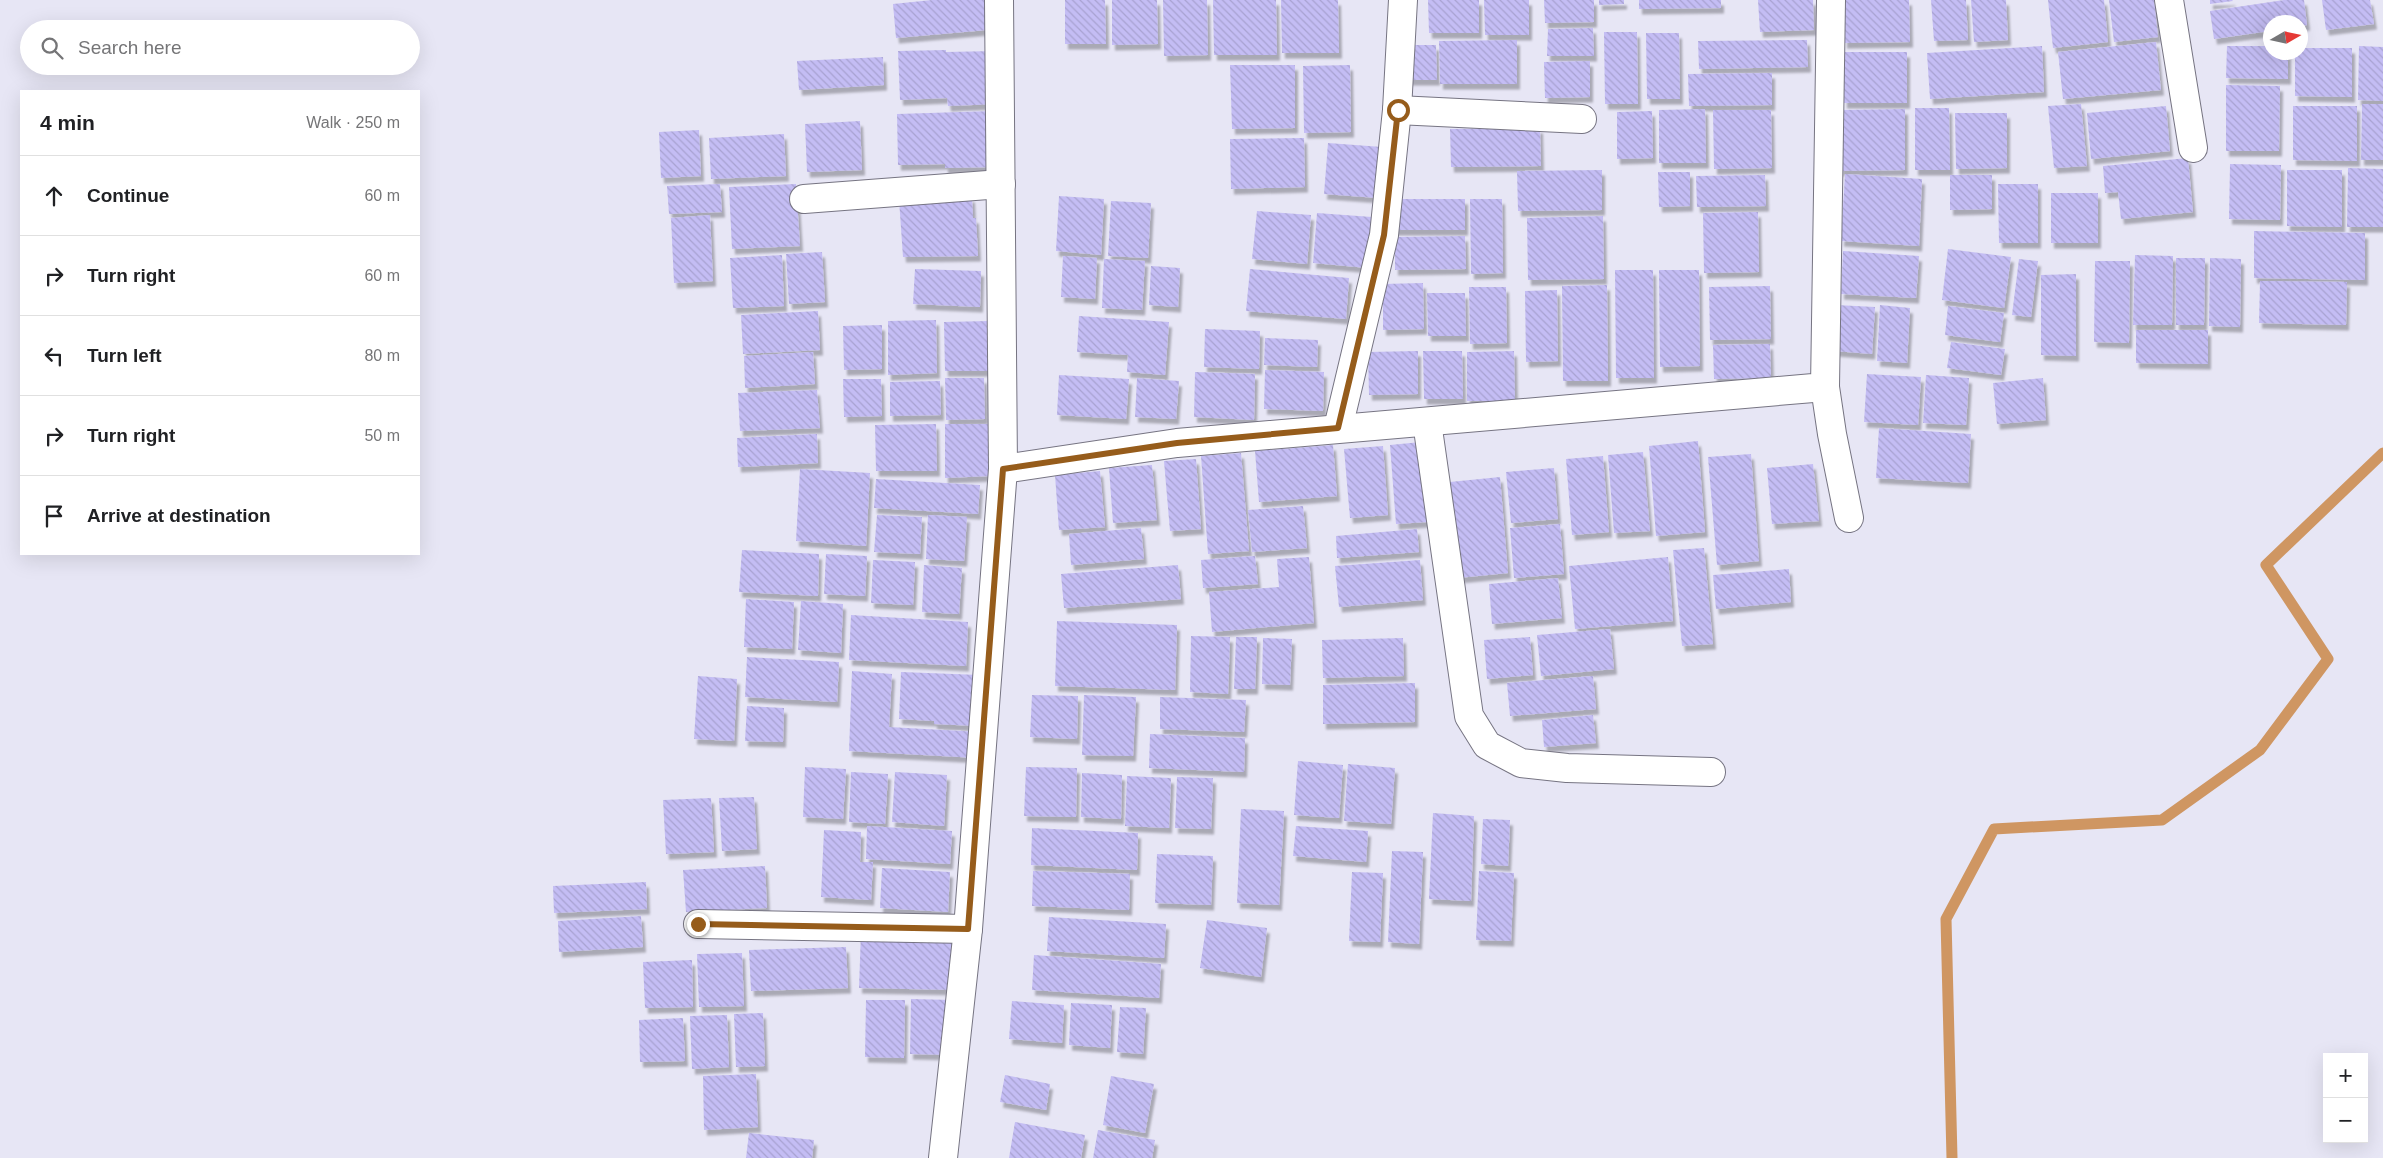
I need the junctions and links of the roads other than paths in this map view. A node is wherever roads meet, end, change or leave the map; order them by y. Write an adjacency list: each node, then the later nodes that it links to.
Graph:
1 (999, 0): 8 (street)
2 (1403, 0): 5 (street)
3 (1832, 0): 10 (street)
4 (2169, 0): 7 (street)
5 (1398, 110): 6 (street); 12 (street)
6 (1582, 118)
7 (2193, 148)
8 (1001, 184): 9 (street); 13 (street)
9 (804, 199)
10 (1825, 386): 11 (street); 14 (street)
11 (1427, 422): 12 (street); 15 (street)
12 (1338, 428): 13 (street)
13 (1003, 469): 17 (street)
14 (1849, 518)
15 (1710, 772)
16 (698, 924): 17 (street)
17 (968, 929): 18 (street)
18 (943, 1158)

